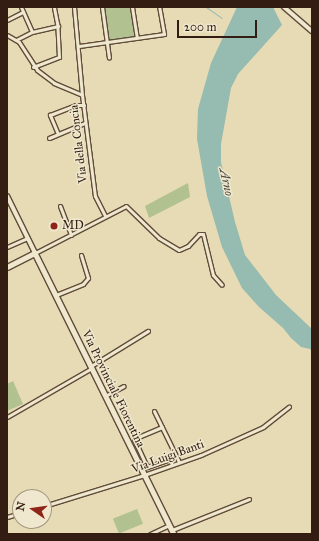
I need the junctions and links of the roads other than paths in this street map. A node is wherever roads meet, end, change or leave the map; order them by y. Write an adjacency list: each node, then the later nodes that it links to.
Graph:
1 (22, 7): 8 (street)
2 (54, 7): 10 (street)
3 (74, 7): 17 (street)
4 (102, 7): 16 (street)
5 (132, 7): 14 (street)
6 (159, 7): 14 (street)
7 (284, 7): 11 (street)
8 (23, 12): 9 (street); 12 (street)
9 (7, 20)
10 (58, 26): 12 (street); 19 (street)
11 (312, 31)
12 (32, 32): 15 (street)
13 (7, 35): 15 (street, Via della Concia)
14 (137, 38): 16 (street)
15 (16, 40): 19 (street, Via della Concia)
16 (107, 42): 17 (street); 18 (street)
17 (79, 46): 20 (street)
18 (109, 58)
19 (33, 67): 20 (street, Via della Concia)
20 (82, 95): 21 (street, Via della Concia)
21 (84, 105): 22 (street, Via della Concia); 23 (street)
22 (85, 124): 23 (street); 27 (street, Via della Concia)
23 (58, 134): 24 (street)
24 (49, 138)
25 (7, 196): 29 (street)
26 (60, 206): 28 (street)
27 (105, 216): 28 (street); 34 (street)
28 (71, 235): 31 (street)
29 (27, 238): 30 (street); 31 (street)
30 (7, 247)
31 (35, 253): 33 (main road); 35 (main road, Via Provinciale Fiorentina)
32 (81, 255): 35 (street)
33 (7, 268)
34 (222, 285)
35 (56, 295): 37 (main road, Via Provinciale Fiorentina)
36 (148, 331): 37 (street)
37 (91, 367): 39 (main road, Via Provinciale Fiorentina); 42 (street)
38 (124, 386): 39 (street)
39 (105, 396): 45 (main road, Via Provinciale Fiorentina)
40 (289, 407): 46 (street, Via Luigi Banti)
41 (154, 411): 43 (street)
42 (7, 417)
43 (162, 427): 44 (street); 46 (street)
44 (134, 439): 45 (street); 47 (street)
45 (128, 442): 48 (main road, Via Provinciale Fiorentina)
46 (179, 462): 47 (street, Via Luigi Banti)
47 (172, 465): 48 (street, Via Luigi Banti)
48 (144, 475): 50 (street, Via Luigi Banti); 51 (main road, Via Provinciale Fiorentina)
49 (249, 500): 51 (street)
50 (52, 504)
51 (172, 530): 52 (street)
52 (150, 534)

